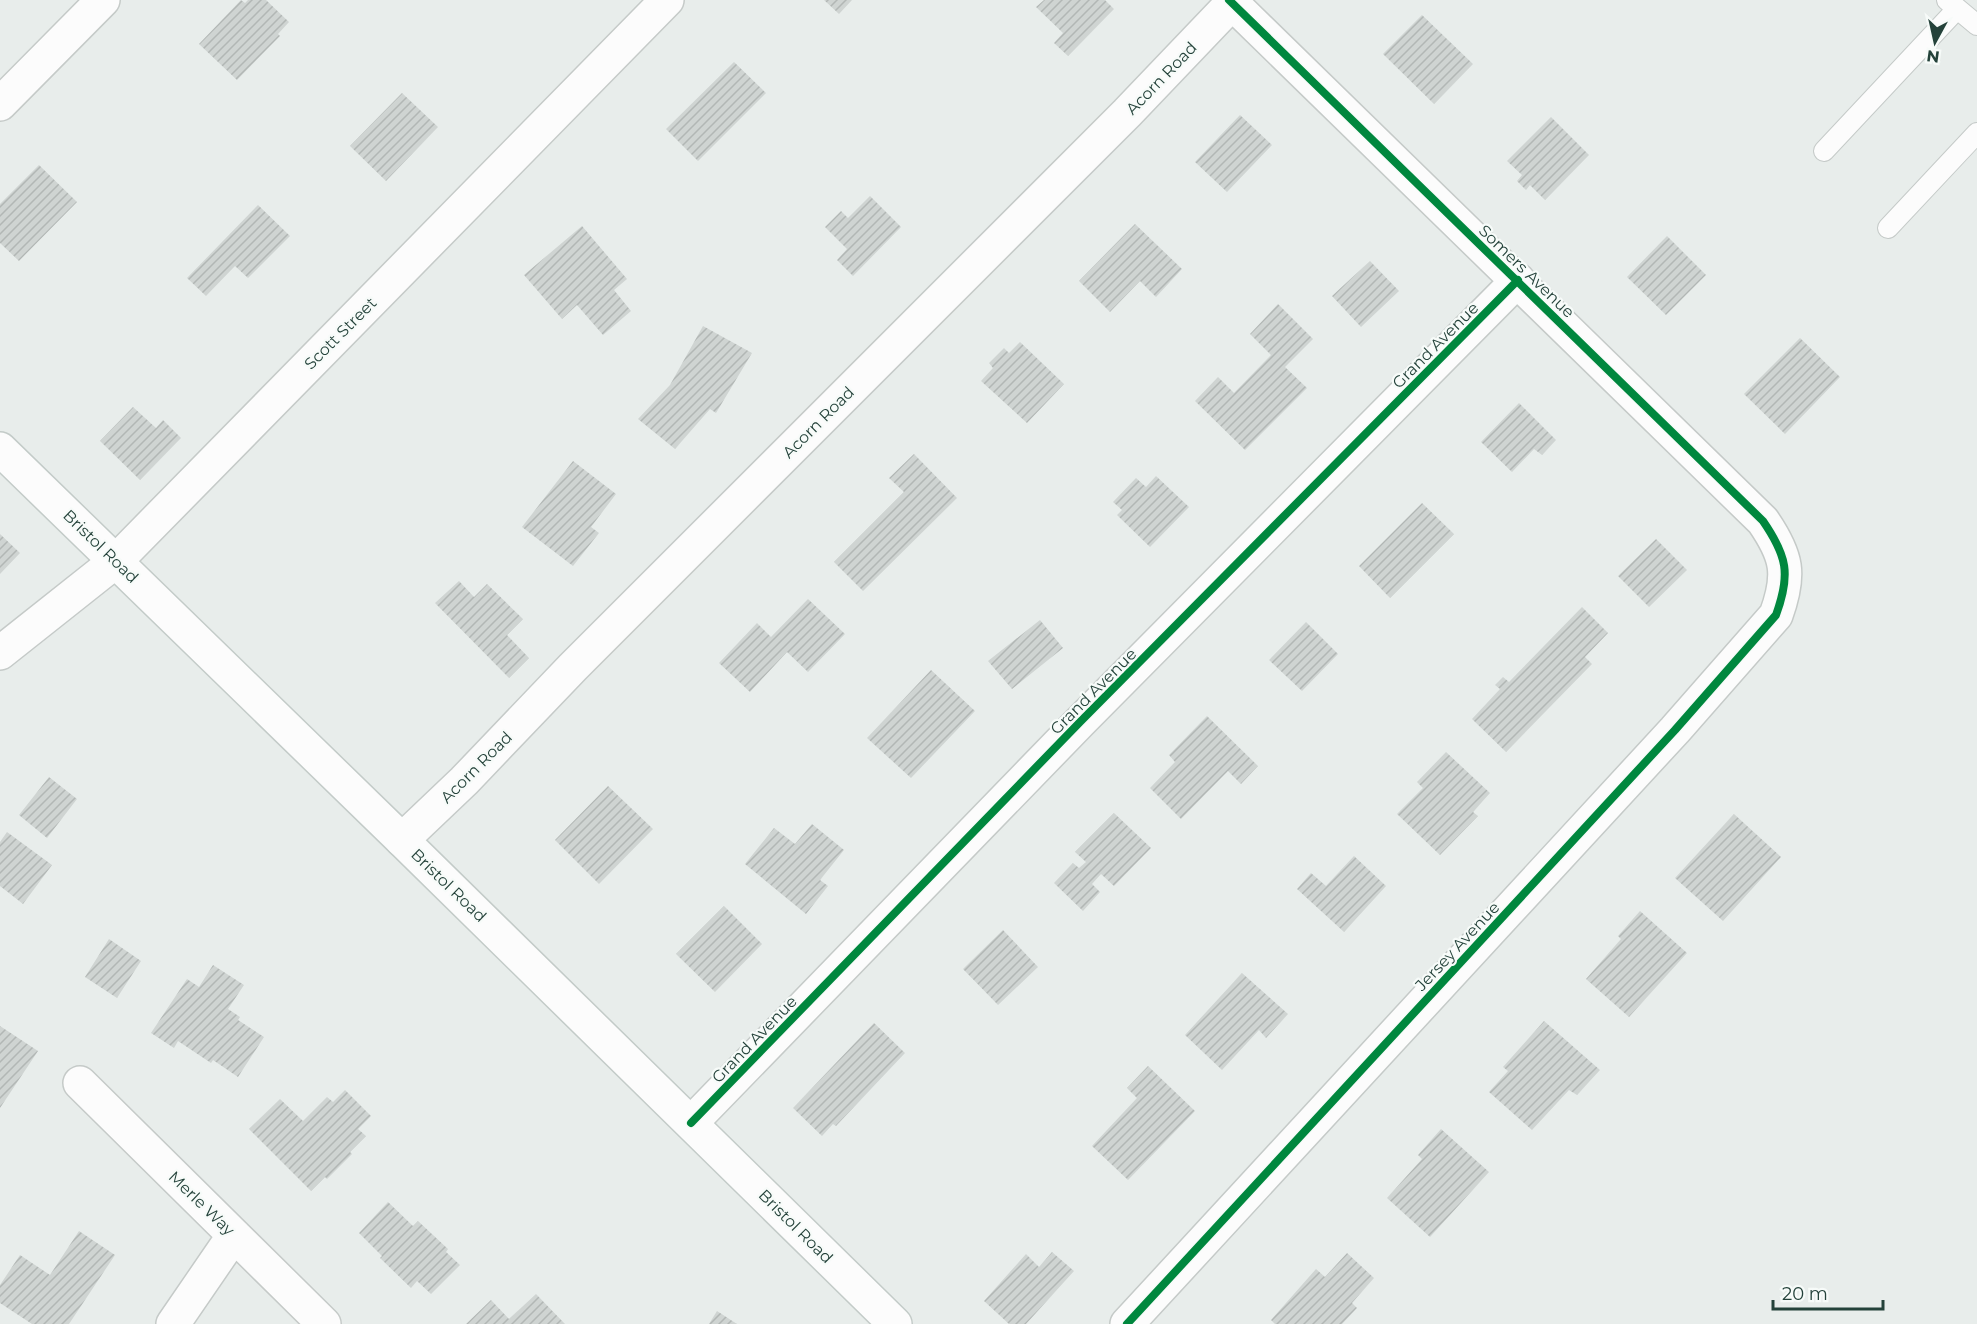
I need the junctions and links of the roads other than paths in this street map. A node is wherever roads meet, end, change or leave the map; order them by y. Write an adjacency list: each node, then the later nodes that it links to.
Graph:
1 (103, 0): 6 (street)
2 (667, 0): 12 (street, Scott Street)
3 (1230, 2): 10 (street, Somers Avenue); 15 (street, Acorn Road)
4 (1952, 5): 5 (lane); 8 (lane)
5 (1977, 25)
6 (0, 104)
7 (1977, 133): 9 (lane)
8 (1824, 152)
9 (1888, 228)
10 (1518, 280): 13 (street, Somers Avenue); 17 (street, Grand Avenue)
11 (0, 449): 12 (street, Bristol Road)
12 (116, 561): 14 (street, Scott Street); 15 (street, Bristol Road)
13 (1785, 573): 22 (street, Jersey Avenue)
14 (0, 653)
15 (402, 840): 17 (street, Bristol Road)
16 (80, 1083): 18 (street, Merle Way)
17 (691, 1123): 21 (street, Bristol Road)
18 (234, 1235): 19 (street); 20 (street, Merle Way)
19 (173, 1324)
20 (324, 1324)
21 (895, 1324)
22 (1127, 1324)

